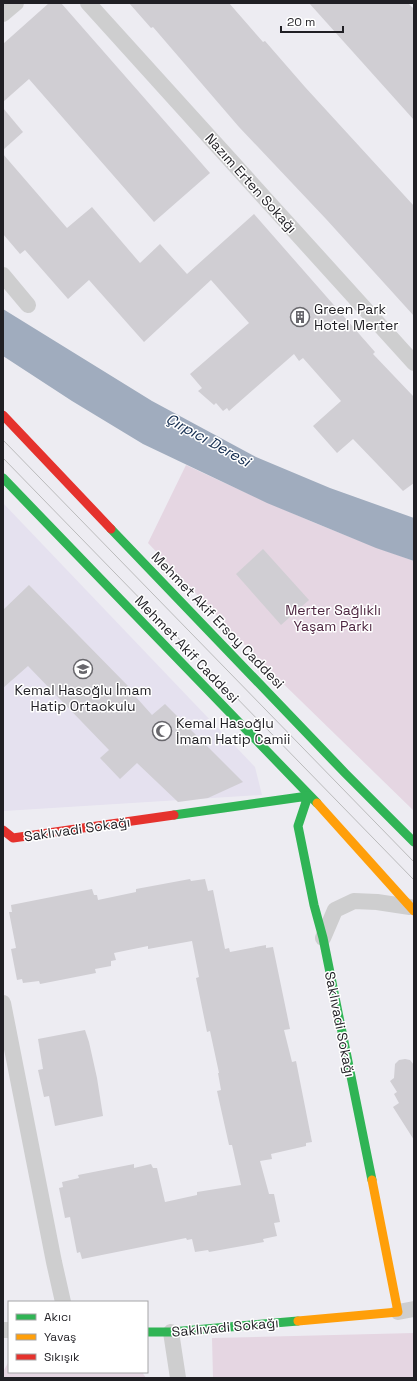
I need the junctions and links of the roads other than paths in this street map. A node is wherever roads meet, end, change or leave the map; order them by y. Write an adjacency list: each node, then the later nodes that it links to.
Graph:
1 (16, 3): 3 (street)
2 (88, 3): 6 (street, Nazım Erten Sokağı)
3 (3, 14)
4 (3, 275): 5 (street)
5 (28, 305)
6 (414, 363)
7 (3, 415): 10 (main road, Mehmet Akif Ersoy Caddesi)
8 (3, 478): 11 (main road, Mehmet Akif Caddesi)
9 (3, 830): 12 (main road, Saklıvadi Sokağı)
10 (414, 842)
11 (412, 909): 12 (street)
12 (323, 938): 15 (main road, Saklıvadi Sokağı)
13 (3, 1003): 14 (street)
14 (63, 1301)
15 (406, 1311): 17 (main road, Saklıvadi Sokağı)
16 (148, 1332): 17 (main road, Saklıvadi Sokağı)
17 (171, 1332): 18 (street)
18 (178, 1378)

